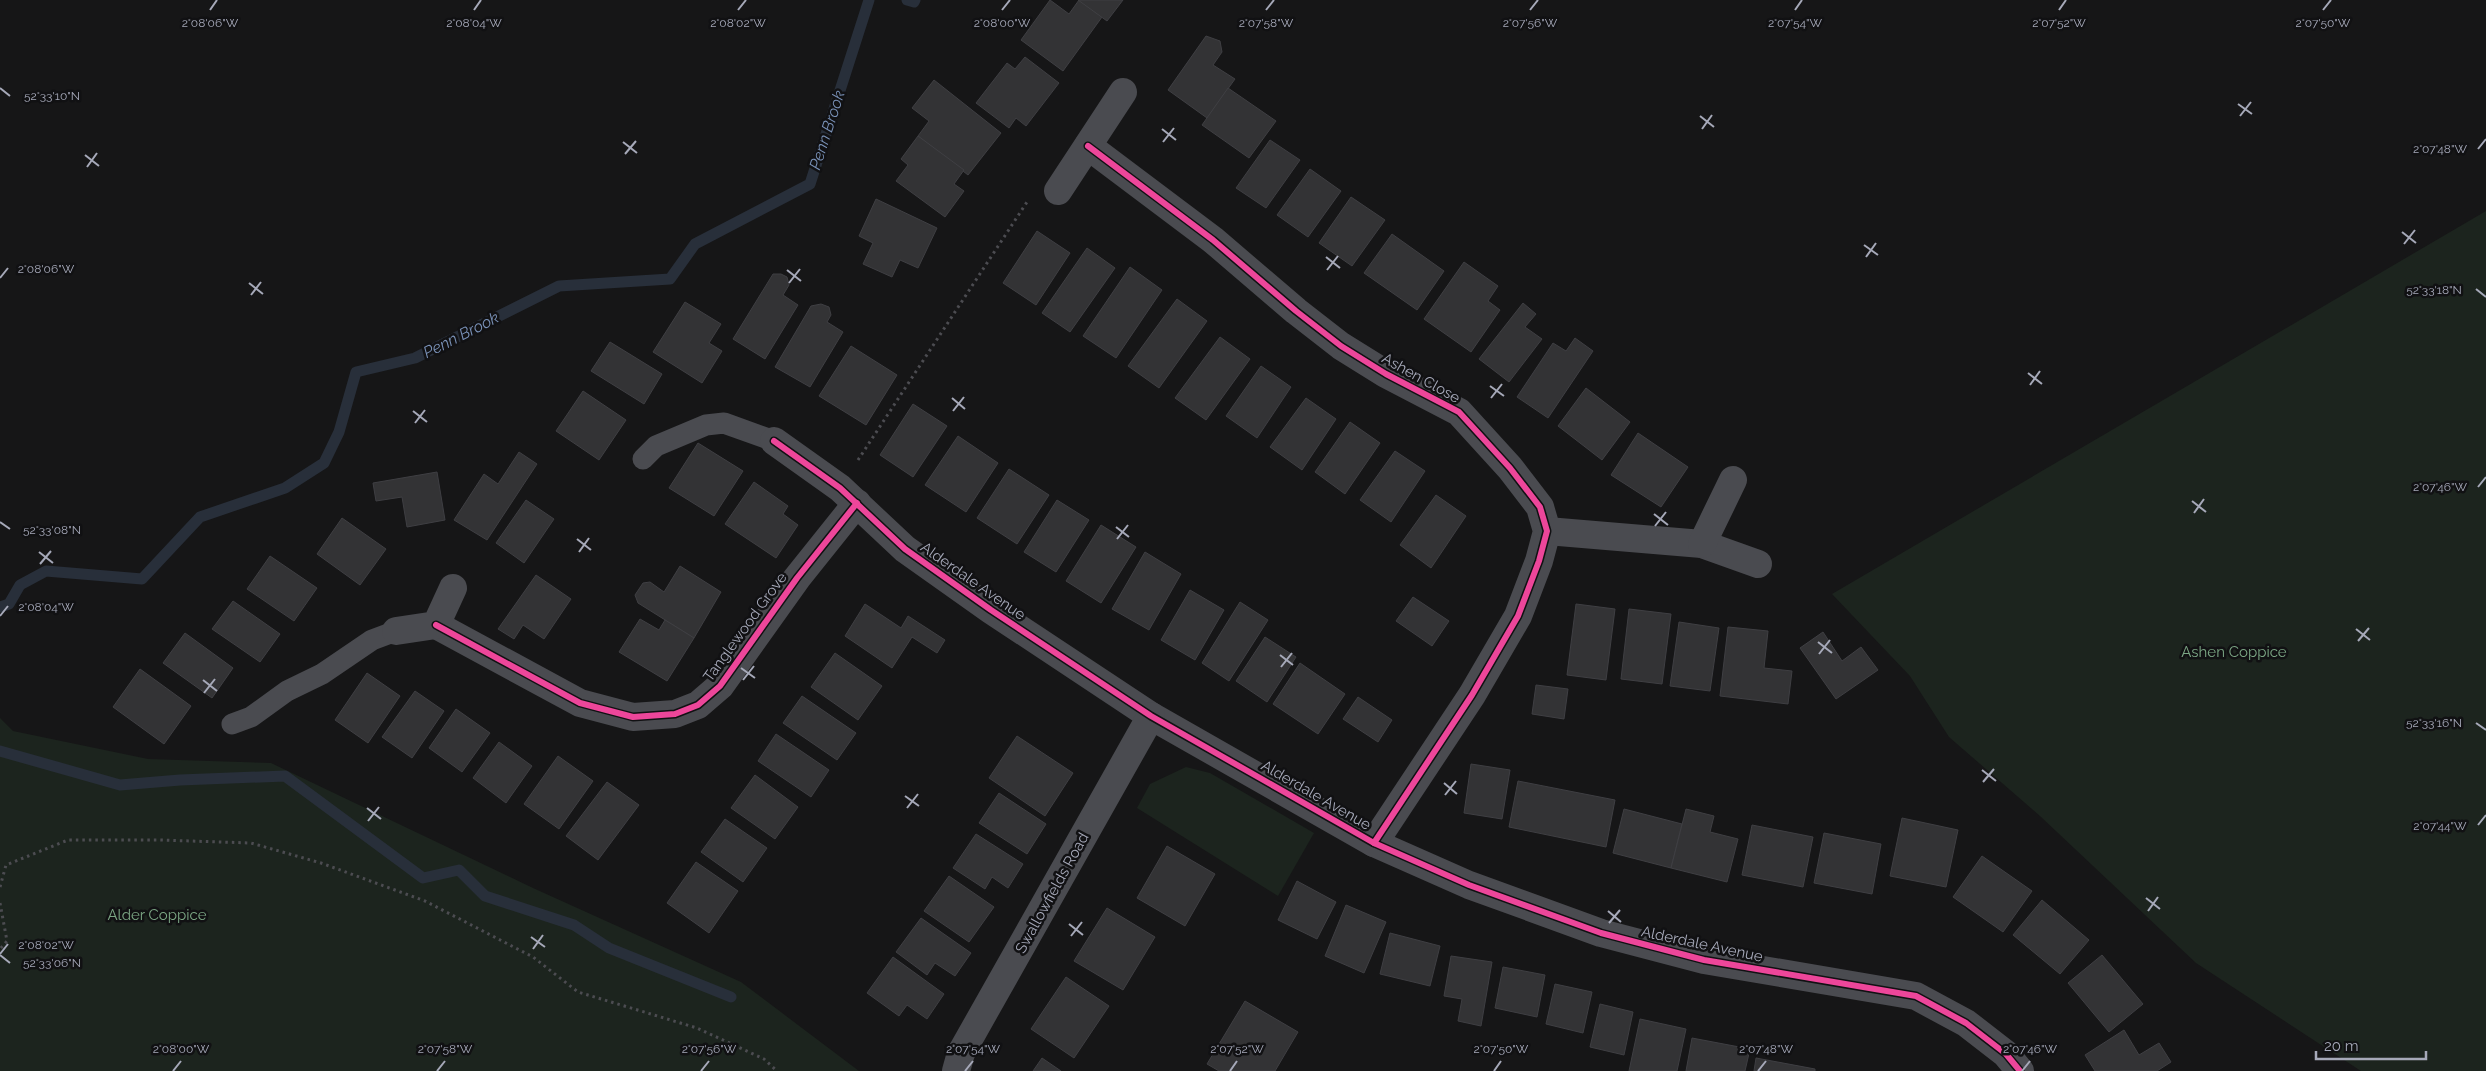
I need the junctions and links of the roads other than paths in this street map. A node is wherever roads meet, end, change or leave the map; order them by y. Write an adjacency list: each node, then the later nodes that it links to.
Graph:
1 (1123, 92): 2 (street)
2 (1088, 146): 3 (street); 8 (street, Ashen Close)
3 (1058, 191)
4 (774, 441): 5 (lane); 7 (street, Alderdale Avenue)
5 (643, 459)
6 (1733, 480): 9 (street)
7 (848, 496): 12 (street, Tanglewood Grove); 14 (street, Alderdale Avenue)
8 (1547, 531): 9 (street); 16 (street)
9 (1702, 544): 10 (street)
10 (1758, 564)
11 (453, 588): 12 (street)
12 (436, 625): 13 (street)
13 (396, 631): 15 (lane)
14 (1151, 716): 16 (street, Alderdale Avenue); 17 (street, Swallowfields Road)
15 (232, 724)
16 (1374, 843): 18 (street, Alderdale Avenue)
17 (956, 1071)
18 (2020, 1071)

